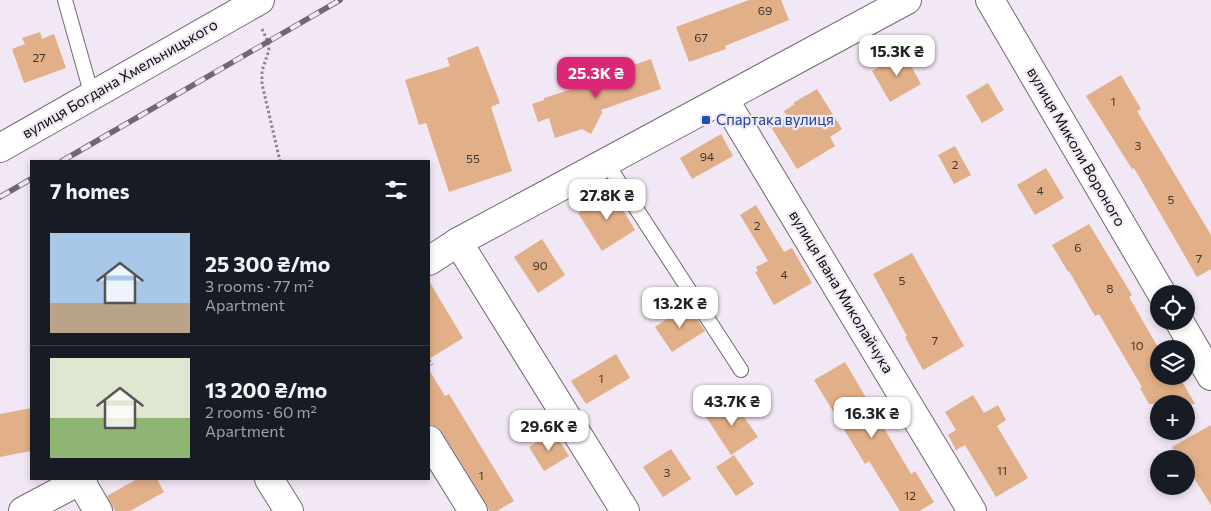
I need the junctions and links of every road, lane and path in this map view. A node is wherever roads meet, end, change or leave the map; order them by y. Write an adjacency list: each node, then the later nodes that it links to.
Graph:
1 (65, 0): 5 (lane)
2 (907, 0): 6 (street)
3 (990, 0): 12 (street, вулиця Миколи Вороного)
4 (247, 4): 5 (street, вулиця Богдана Хмельницького); 8 (path)
5 (92, 96): 7 (street, вулиця Богдана Хмельницького)
6 (724, 99): 9 (street); 26 (street, вулиця Івана Миколайчука)
7 (0, 148)
8 (280, 160)
9 (606, 162): 10 (street); 16 (lane)
10 (458, 242): 11 (street); 25 (street)
11 (430, 260)
12 (1157, 285)
13 (1184, 330): 17 (street)
14 (430, 362): 15 (path)
15 (432, 365)
16 (741, 370)
17 (1211, 376)
18 (430, 442): 24 (street)
19 (81, 480): 21 (street); 22 (street)
20 (270, 480): 23 (street)
21 (23, 511)
22 (98, 511)
23 (289, 511)
24 (474, 511)
25 (624, 511)
26 (972, 511)

